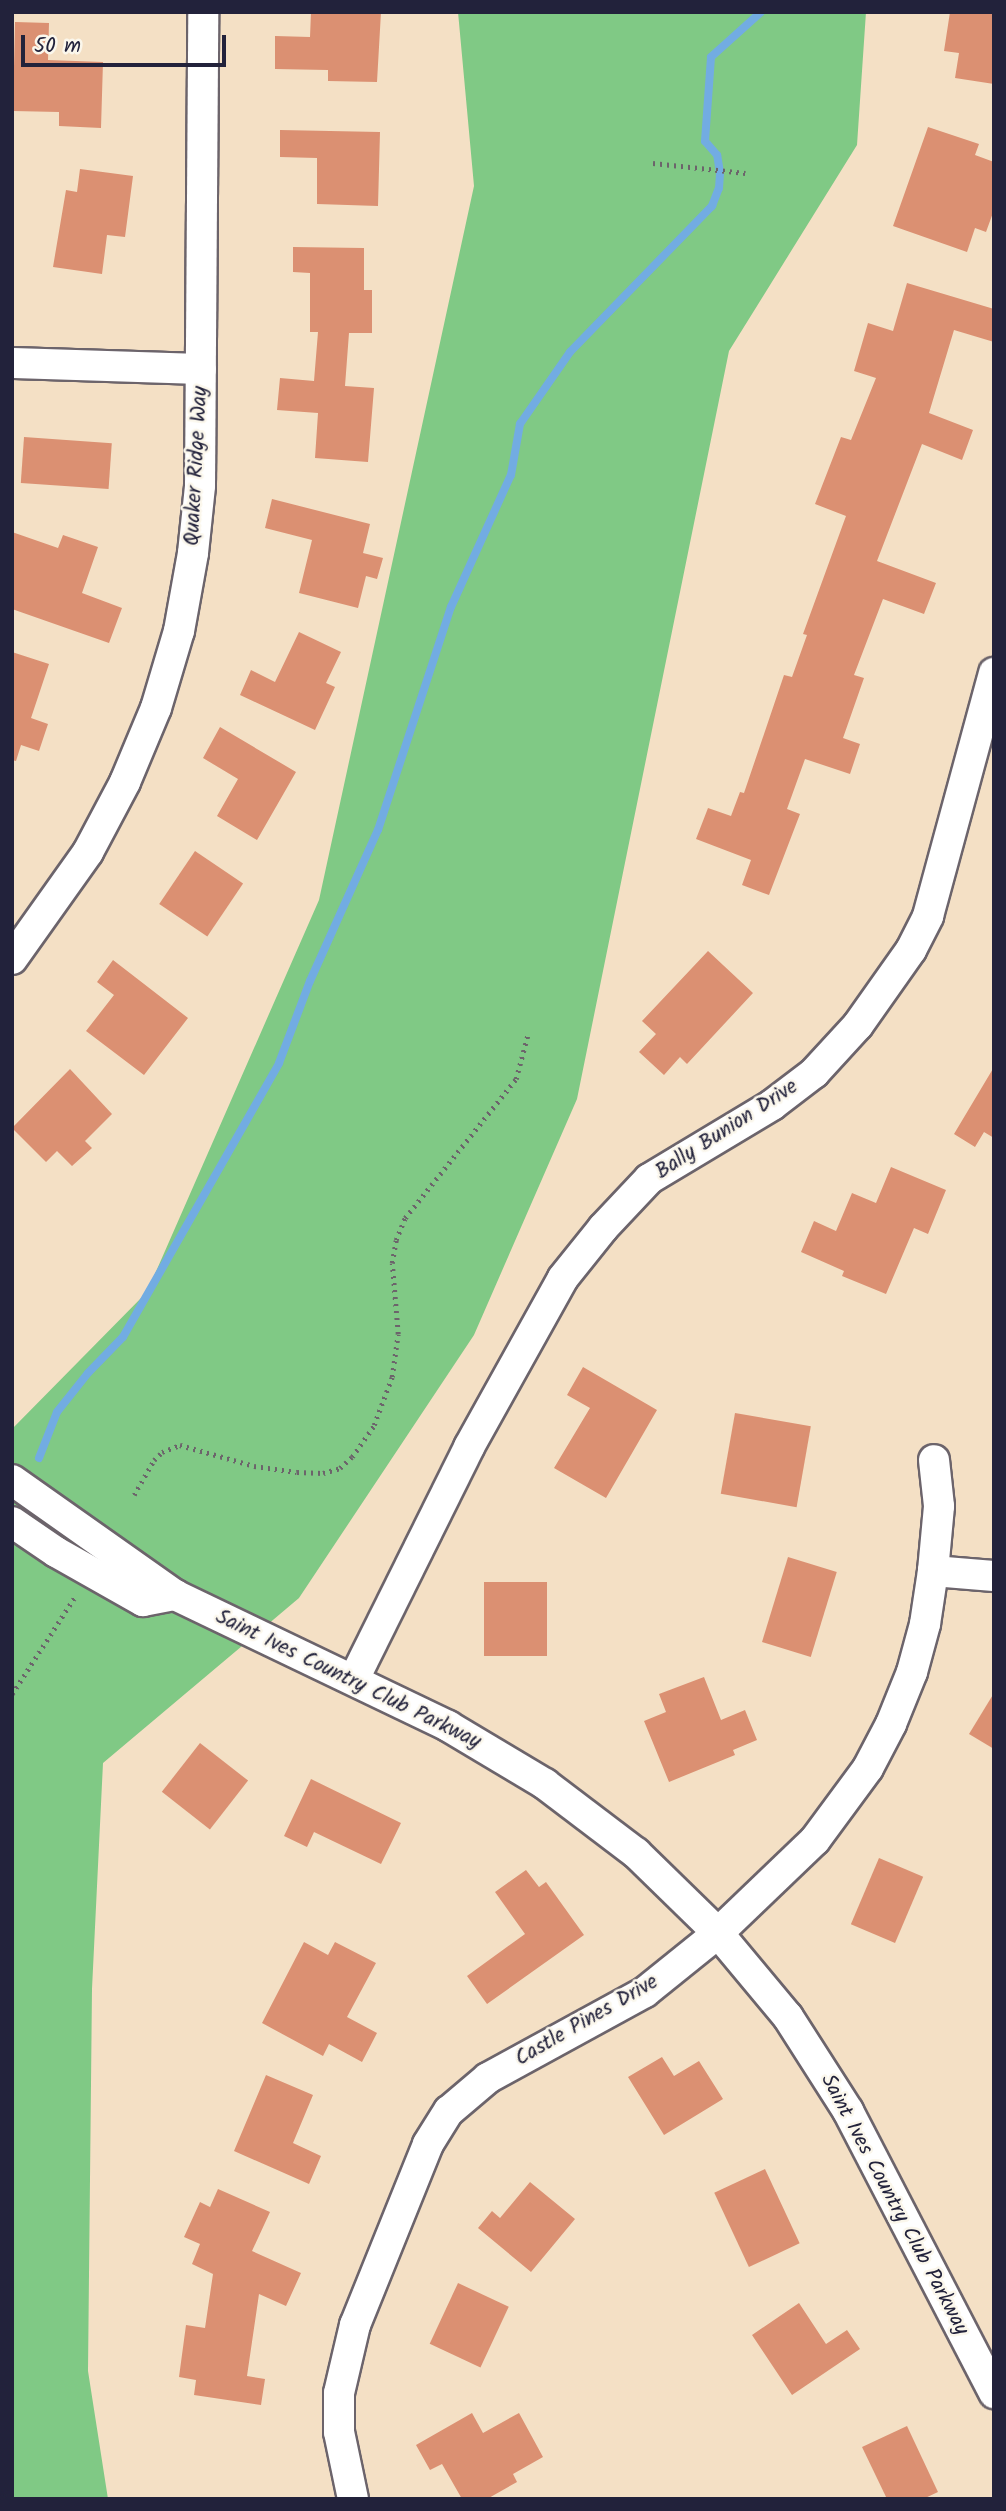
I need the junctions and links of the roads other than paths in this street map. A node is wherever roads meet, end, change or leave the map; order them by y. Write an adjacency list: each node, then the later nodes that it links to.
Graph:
1 (203, 12): 3 (street, Quaker Ridge Way)
2 (12, 363): 3 (street)
3 (201, 369): 5 (street, Quaker Ridge Way)
4 (994, 673): 12 (street, Bally Bunion Drive)
5 (12, 959)
6 (933, 1460): 9 (street, Castle Pines Drive)
7 (12, 1480): 11 (street, Saint Ives Country Club Parkway)
8 (12, 1522): 11 (street)
9 (933, 1571): 10 (street); 13 (street, Castle Pines Drive)
10 (994, 1576)
11 (175, 1595): 12 (street, Saint Ives Country Club Parkway)
12 (354, 1679): 13 (street, Saint Ives Country Club Parkway)
13 (718, 1933): 14 (street, Saint Ives Country Club Parkway); 15 (street, Castle Pines Drive)
14 (994, 2393)
15 (353, 2499)

